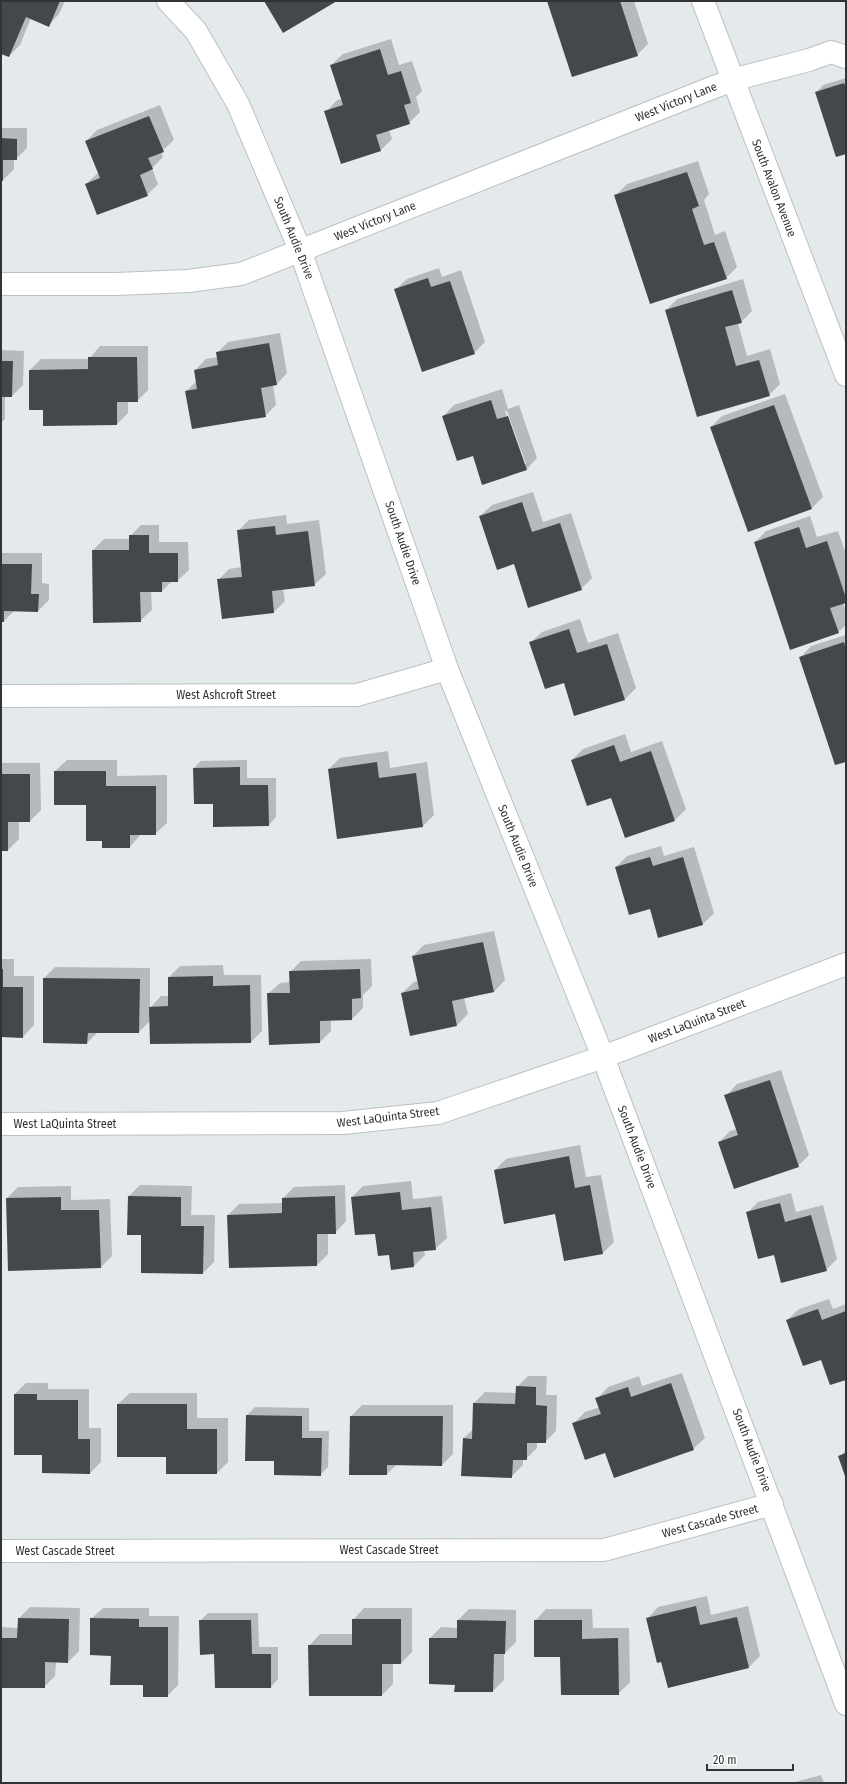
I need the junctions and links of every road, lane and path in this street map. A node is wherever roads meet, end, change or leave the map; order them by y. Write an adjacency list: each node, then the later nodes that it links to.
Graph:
1 (168, 1): 5 (street, South Audie Drive)
2 (703, 1): 4 (street, South Avalon Avenue)
3 (846, 57): 4 (street, West Victory Lane)
4 (732, 80): 5 (street, West Victory Lane); 7 (street, South Avalon Avenue)
5 (300, 250): 6 (street, West Victory Lane); 8 (street, South Audie Drive)
6 (1, 284)
7 (846, 375)
8 (447, 669): 9 (street, West Ashcroft Street); 11 (street, South Audie Drive)
9 (1, 696)
10 (846, 964): 11 (street, West LaQuinta Street)
11 (603, 1057): 12 (street, West LaQuinta Street); 13 (street, South Audie Drive)
12 (1, 1124)
13 (772, 1504): 14 (street, West Cascade Street); 15 (street, South Audie Drive)
14 (1, 1551)
15 (846, 1704)

